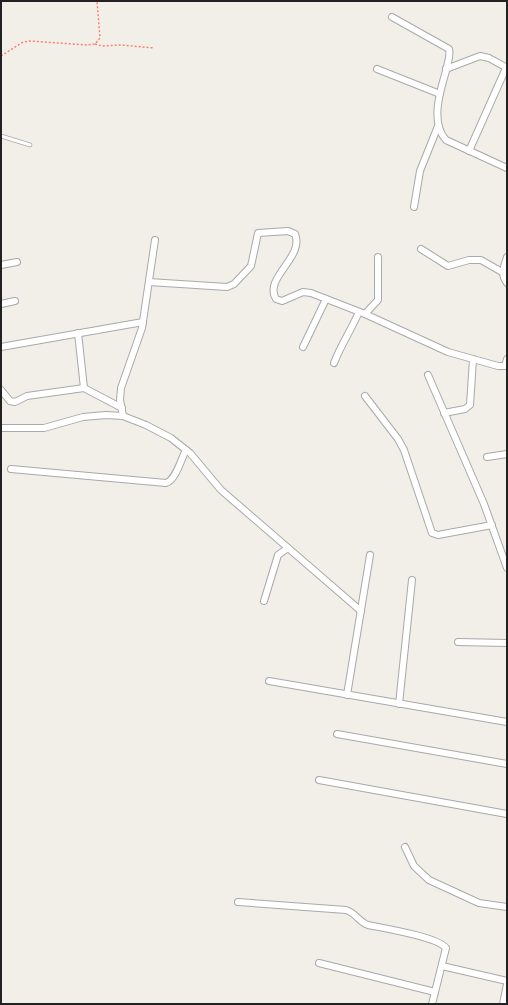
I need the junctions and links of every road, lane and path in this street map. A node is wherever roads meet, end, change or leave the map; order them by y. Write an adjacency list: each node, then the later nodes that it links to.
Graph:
1 (97, 1): 3 (path)
2 (392, 17): 8 (street)
3 (95, 44): 4 (path); 5 (path)
4 (154, 48)
5 (1, 56)
6 (506, 68): 8 (street); 13 (street)
7 (377, 69): 9 (street)
8 (446, 69): 9 (street)
9 (440, 94): 10 (street)
10 (438, 126): 13 (street); 15 (street)
11 (1, 136): 12 (lane)
12 (30, 145)
13 (469, 151): 14 (street)
14 (507, 168)
15 (414, 207)
16 (155, 240): 23 (street)
17 (421, 249): 22 (street)
18 (378, 257): 29 (street)
19 (507, 257): 22 (street)
20 (17, 262): 21 (street)
21 (1, 265)
22 (502, 272): 24 (street)
23 (149, 282): 25 (street); 30 (street)
24 (507, 283)
25 (326, 299): 28 (street); 33 (street)
26 (15, 302): 27 (street)
27 (1, 304)
28 (359, 312): 29 (street); 36 (street)
29 (365, 314): 34 (street)
30 (143, 322): 31 (street); 41 (street)
31 (78, 333): 32 (street); 38 (street)
32 (1, 347)
33 (304, 347)
34 (473, 359): 35 (street); 42 (street)
35 (507, 359)
36 (334, 363)
37 (428, 375): 42 (street)
38 (84, 388): 39 (street); 41 (street)
39 (1, 390)
40 (365, 396): 49 (street)
41 (122, 408): 43 (street)
42 (444, 413): 49 (street)
43 (123, 416): 44 (street); 45 (street)
44 (1, 428)
45 (186, 450): 48 (street); 50 (street)
46 (507, 454): 47 (street)
47 (487, 457)
48 (11, 469)
49 (492, 525): 51 (street)
50 (288, 548): 55 (street); 56 (street)
51 (504, 549): 53 (street)
52 (370, 555): 56 (street)
53 (507, 568)
54 (412, 580): 61 (street)
55 (264, 601)
56 (361, 611): 60 (street)
57 (458, 642): 58 (street)
58 (507, 643)
59 (269, 681): 60 (street)
60 (347, 695): 61 (street)
61 (399, 704): 62 (street)
62 (507, 722)
63 (337, 734): 64 (street)
64 (507, 764)
65 (319, 780): 66 (street)
66 (507, 814)
67 (405, 847): 69 (street)
68 (238, 902): 71 (street)
69 (507, 907)
70 (319, 963): 74 (street)
71 (442, 966): 72 (street); 74 (street)
72 (507, 980)
73 (507, 984): 76 (street)
74 (435, 992): 75 (street)
75 (432, 1004)
76 (503, 1004)

